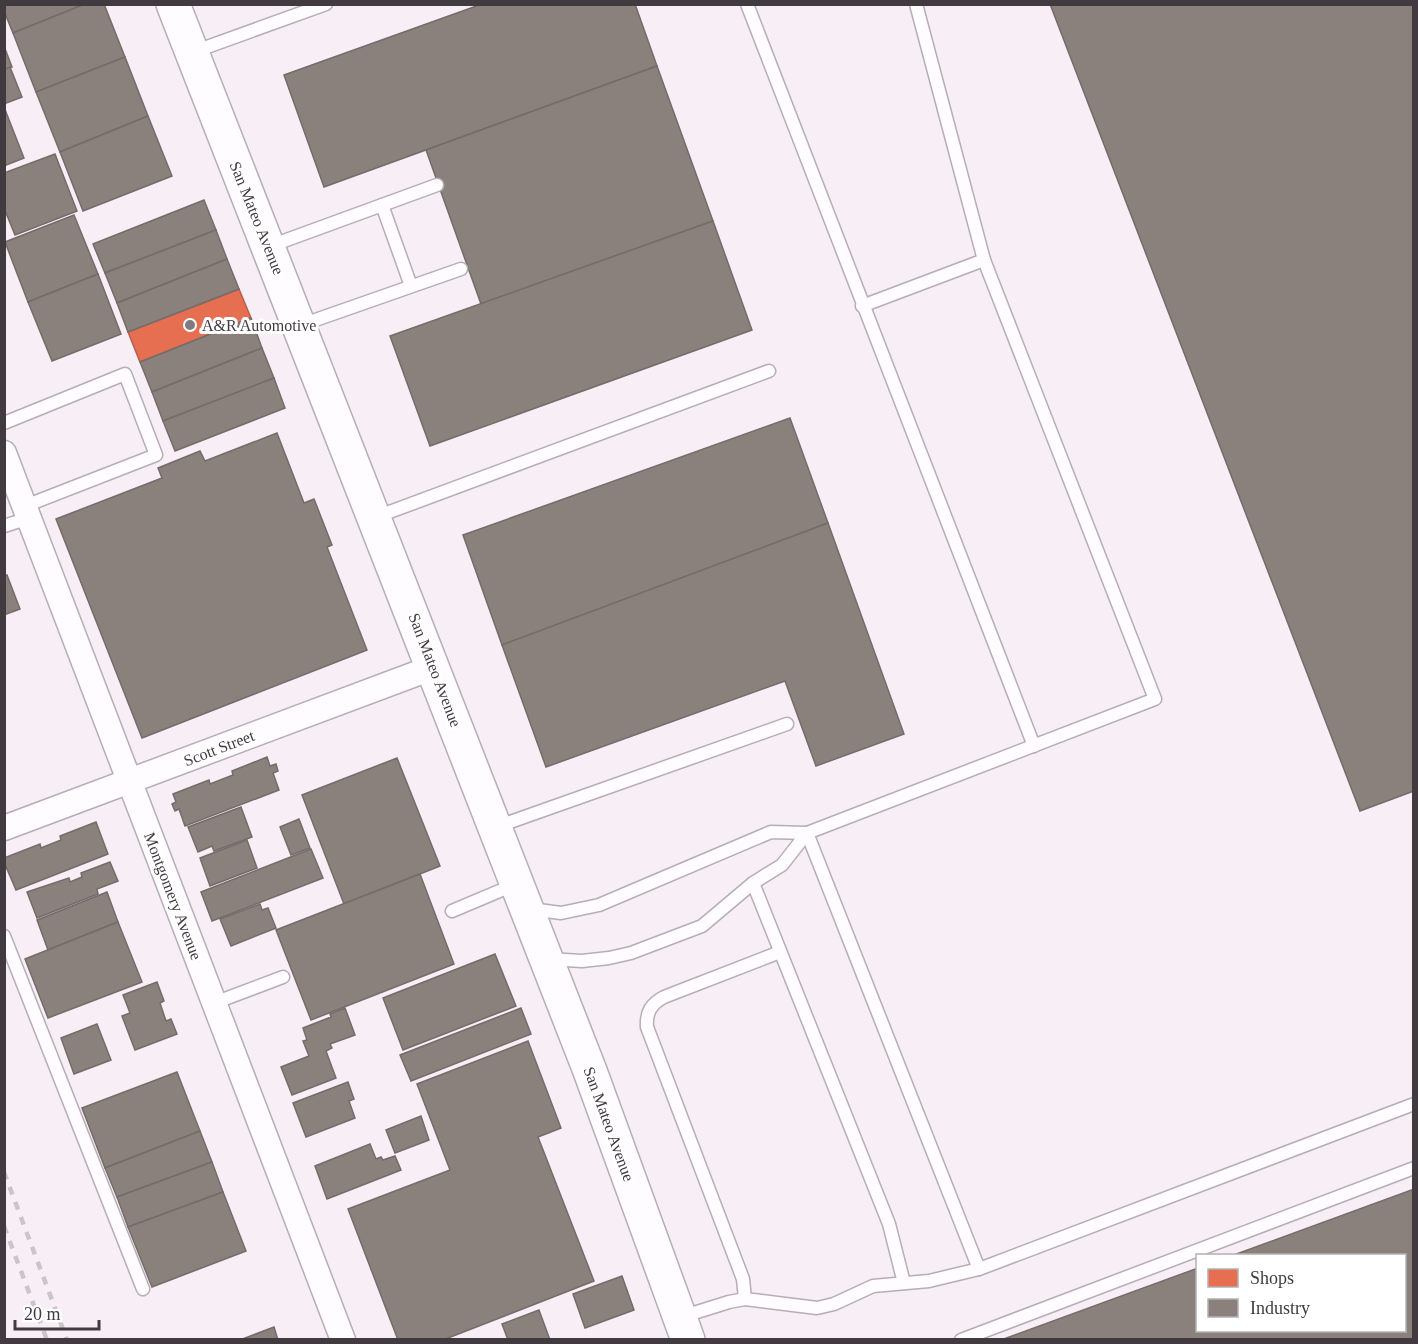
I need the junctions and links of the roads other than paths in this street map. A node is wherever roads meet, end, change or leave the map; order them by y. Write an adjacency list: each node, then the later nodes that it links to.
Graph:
1 (173, 4): 5 (main road, San Mateo Avenue)
2 (326, 4): 5 (lane)
3 (747, 4): 12 (lane)
4 (916, 4): 9 (lane)
5 (192, 53): 8 (main road, San Mateo Avenue)
6 (437, 185): 7 (lane)
7 (382, 205): 8 (lane); 11 (lane)
8 (269, 247): 13 (main road, San Mateo Avenue)
9 (984, 260): 12 (lane); 22 (lane)
10 (461, 268): 11 (lane)
11 (411, 286): 13 (lane)
12 (862, 306): 22 (lane)
13 (300, 326): 18 (main road, San Mateo Avenue)
14 (769, 371): 18 (lane)
15 (4, 423): 17 (lane)
16 (4, 453): 17 (street, Montgomery Avenue)
17 (27, 512): 19 (lane); 23 (street, Montgomery Avenue)
18 (375, 517): 20 (main road, San Mateo Avenue)
19 (4, 526)
20 (434, 667): 23 (street, Scott Street); 24 (main road, San Mateo Avenue)
21 (787, 724): 24 (lane)
22 (1034, 746): 26 (lane)
23 (129, 782): 25 (street, Scott Street); 34 (street, Montgomery Avenue)
24 (495, 827): 28 (main road, San Mateo Avenue)
25 (4, 828)
26 (807, 833): 27 (lane); 28 (lane); 37 (lane)
27 (753, 883): 31 (lane); 32 (lane)
28 (522, 896): 29 (lane); 32 (main road, San Mateo Avenue)
29 (452, 911)
30 (4, 936): 39 (lane)
31 (780, 952): 38 (lane); 40 (lane)
32 (547, 959): 41 (main road, San Mateo Avenue)
33 (283, 977): 34 (lane)
34 (214, 1003): 42 (street, Montgomery Avenue)
35 (1413, 1104): 37 (lane)
36 (1413, 1168): 43 (lane)
37 (979, 1269): 38 (lane)
38 (904, 1283): 40 (lane)
39 (143, 1289)
40 (745, 1299): 41 (lane)
41 (684, 1328)
42 (343, 1340)
43 (961, 1340)

